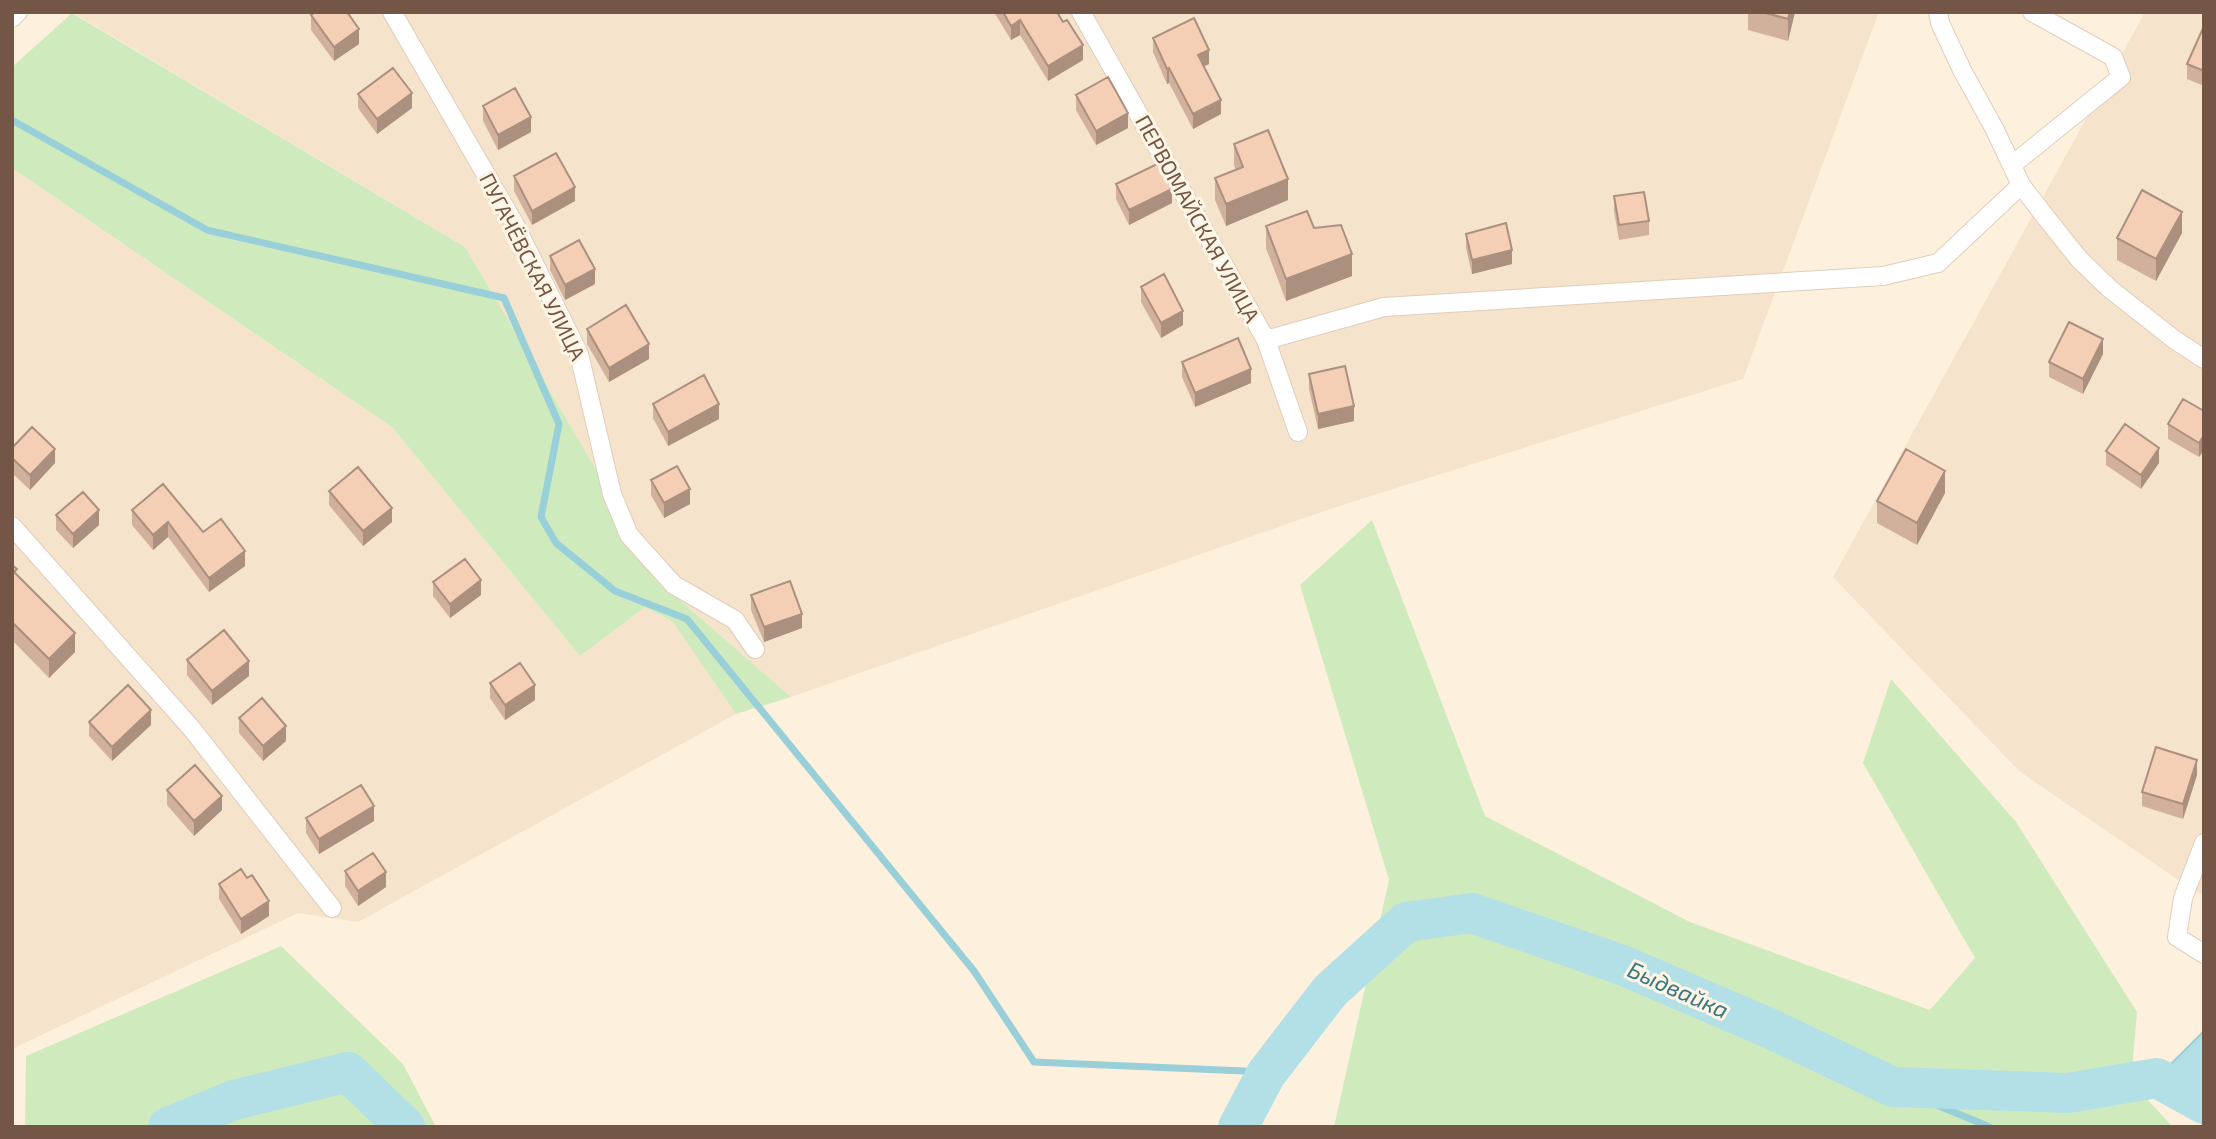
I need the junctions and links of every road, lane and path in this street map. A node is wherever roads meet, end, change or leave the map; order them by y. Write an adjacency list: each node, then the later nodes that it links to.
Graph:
1 (18, 12): 6 (street)
2 (392, 12): 13 (street, ПУГАЧЁВСКАЯ УЛИЦА)
3 (1081, 12): 9 (street, ПЕРВОМАЙСКАЯ УЛИЦА)
4 (1938, 12): 7 (street)
5 (2032, 12): 7 (street)
6 (12, 18)
7 (2012, 165): 8 (street)
8 (2021, 185): 9 (street); 10 (street)
9 (1266, 340): 11 (street, ПЕРВОМАЙСКАЯ УЛИЦА)
10 (2204, 359)
11 (1298, 432)
12 (12, 526): 15 (street)
13 (755, 649)
14 (2204, 843): 16 (street)
15 (332, 908)
16 (2204, 954)

